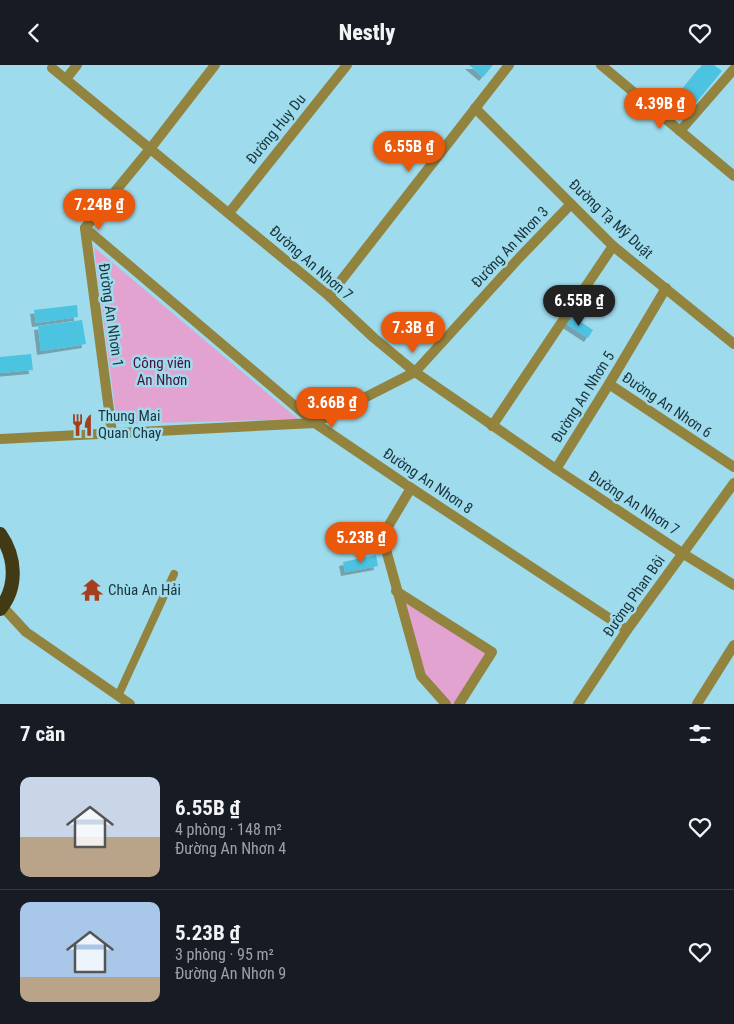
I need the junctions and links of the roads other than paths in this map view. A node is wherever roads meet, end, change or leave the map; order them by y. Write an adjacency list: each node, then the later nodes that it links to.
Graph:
1 (77, 65): 8 (street)
2 (215, 65): 11 (street)
3 (346, 65): 14 (street, Đường Huy Du)
4 (508, 65): 9 (street)
5 (601, 65): 10 (street)
6 (52, 68): 8 (street, Đường An Nhơn 7)
7 (734, 69): 10 (street)
8 (66, 79): 11 (street, Đường An Nhơn 7)
9 (475, 108): 13 (street, Đường Tạ Mỹ Duật); 18 (street)
10 (680, 131): 12 (street)
11 (150, 149): 14 (street, Đường An Nhơn 7); 15 (street)
12 (734, 176)
13 (571, 204): 16 (street, Đường Tạ Mỹ Duật); 20 (street, Đường An Nhơn 3)
14 (229, 213): 18 (street, Đường An Nhơn 7)
15 (85, 228): 22 (street, Đường An Nhơn 8); 24 (street, Đường An Nhơn 1)
16 (613, 246): 17 (street, Đường Tạ Mỹ Duật); 23 (street)
17 (666, 288): 19 (street, Đường Tạ Mỹ Duật); 21 (street, Đường An Nhơn 5)
18 (329, 296): 20 (street, Đường An Nhơn 7)
19 (734, 344)
20 (415, 372): 22 (street, Đường An Nhơn 3); 23 (street, Đường An Nhơn 7)
21 (609, 384): 26 (street, Đường An Nhơn 6); 27 (street, Đường An Nhơn 5)
22 (315, 423): 24 (street, Đường An Nhơn 3); 29 (street, Đường An Nhơn 8)
23 (492, 426): 27 (street, Đường An Nhơn 7)
24 (112, 433): 25 (street, Đường An Nhơn 3)
25 (0, 439)
26 (734, 467)
27 (556, 469): 31 (street, Đường An Nhơn 7)
28 (734, 483): 31 (street, Đường Phan Bôi)
29 (411, 488): 34 (street); 36 (street, Đường An Nhơn 8)
30 (0, 534): 35 (highway)
31 (682, 553): 33 (street, Đường An Nhơn 7); 36 (street, Đường Phan Bôi)
32 (174, 574): 38 (lane)
33 (734, 585)
34 (396, 591): 40 (street); 41 (street)
35 (1, 607): 38 (street)
36 (627, 630): 42 (street, Đường Phan Bôi)
37 (734, 645): 43 (street)
38 (118, 695): 39 (street)
39 (130, 704)
40 (446, 704)
41 (459, 704)
42 (578, 704)
43 (696, 704)

